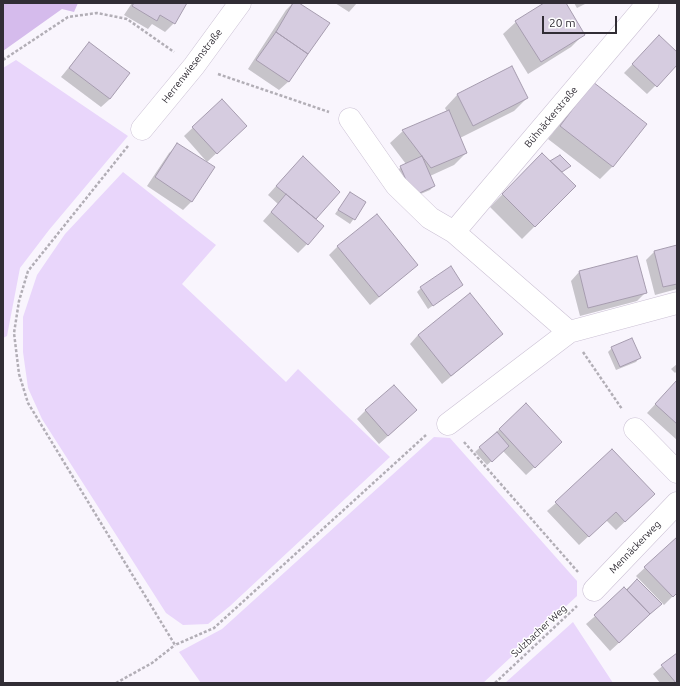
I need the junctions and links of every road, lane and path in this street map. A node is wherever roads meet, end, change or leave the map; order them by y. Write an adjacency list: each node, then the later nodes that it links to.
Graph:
1 (240, 3): 4 (street, Herrenwiesenstraße)
2 (648, 3): 7 (street, Bühnäckerstraße)
3 (3, 60): 4 (path)
4 (194, 66): 5 (path); 6 (street, Herrenwiesenstraße)
5 (350, 119): 7 (street)
6 (142, 129): 15 (path)
7 (454, 232): 9 (street)
8 (677, 303): 9 (street)
9 (569, 332): 10 (street); 11 (path)
10 (448, 424): 14 (path); 15 (path)
11 (635, 429): 12 (street)
12 (677, 472)
13 (677, 503): 14 (street, Mennäckerweg)
14 (594, 590): 17 (path, Sulzbacher Weg)
15 (175, 645): 16 (path)
16 (116, 683)
17 (495, 683)

